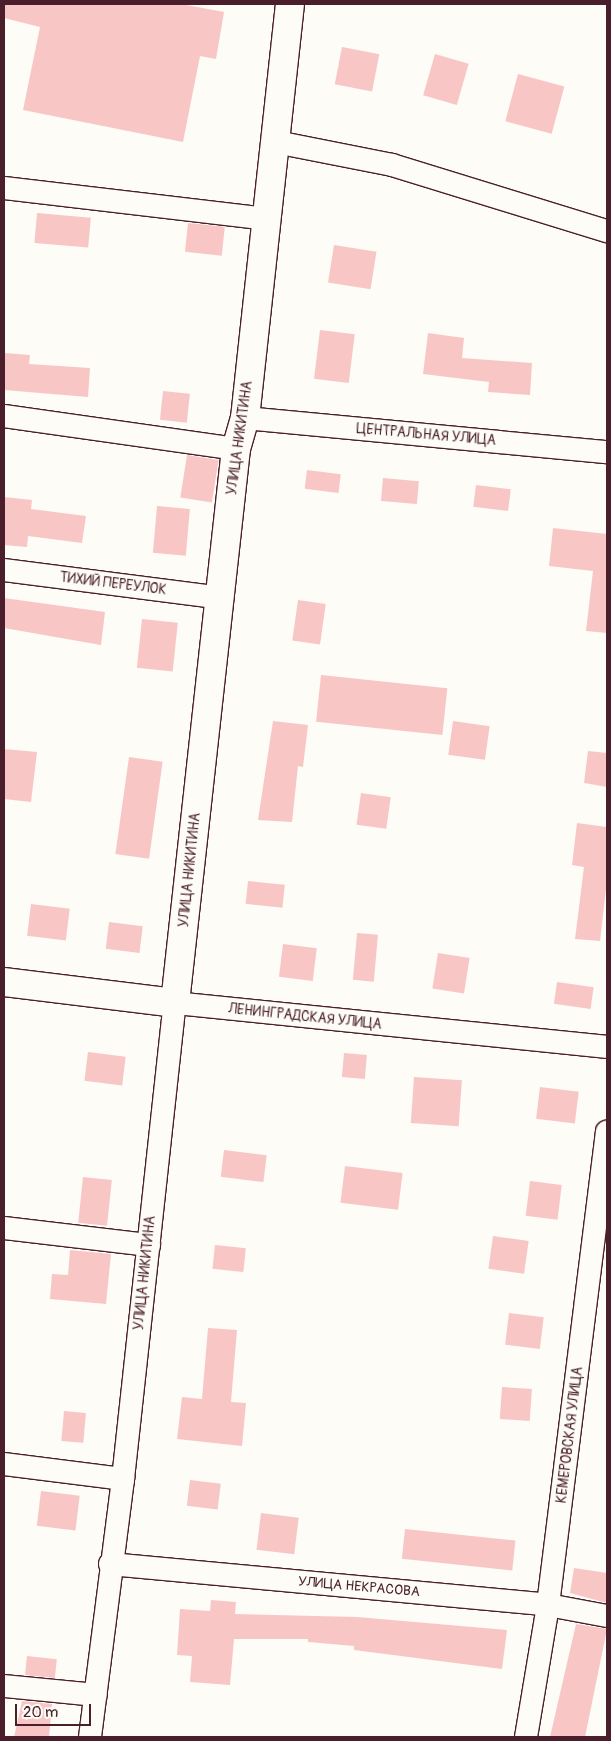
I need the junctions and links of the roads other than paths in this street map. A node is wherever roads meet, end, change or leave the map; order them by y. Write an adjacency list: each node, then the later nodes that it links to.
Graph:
1 (290, 4): 2 (street, УЛИЦА НИКИТИНА)
2 (276, 142): 4 (street, УЛИЦА НИКИТИНА); 5 (street)
3 (4, 188): 4 (street)
4 (266, 219): 7 (street, УЛИЦА НИКИТИНА)
5 (607, 231)
6 (4, 416): 8 (street)
7 (245, 418): 8 (street, УЛИЦА НИКИТИНА); 9 (street, ЦЕНТРАЛЬНАЯ УЛИЦА)
8 (236, 449): 11 (street, УЛИЦА НИКИТИНА)
9 (607, 452)
10 (4, 570): 11 (street, ТИХИЙ ПЕРЕУЛОК)
11 (222, 598): 13 (street, УЛИЦА НИКИТИНА)
12 (4, 982): 13 (street, ЛЕНИНГРАДСКАЯ УЛИЦА)
13 (175, 1004): 14 (street, ЛЕНИНГРАДСКАЯ УЛИЦА); 17 (street, УЛИЦА НИКИТИНА)
14 (607, 1047)
15 (607, 1132): 21 (street, КЕМЕРОВСКАЯ УЛИЦА)
16 (4, 1228): 17 (street)
17 (149, 1244): 19 (street, УЛИЦА НИКИТИНА)
18 (4, 1464): 19 (street)
19 (122, 1479): 20 (street, УЛИЦА НИКИТИНА)
20 (110, 1564): 21 (street, УЛИЦА НЕКРАСОВА); 24 (street, УЛИЦА НИКИТИНА)
21 (548, 1605): 22 (street, УЛИЦА НЕКРАСОВА); 26 (street, КЕМЕРОВСКАЯ УЛИЦА)
22 (607, 1616)
23 (4, 1686): 24 (street)
24 (96, 1696): 25 (street, УЛИЦА НИКИТИНА)
25 (90, 1737)
26 (526, 1737)

